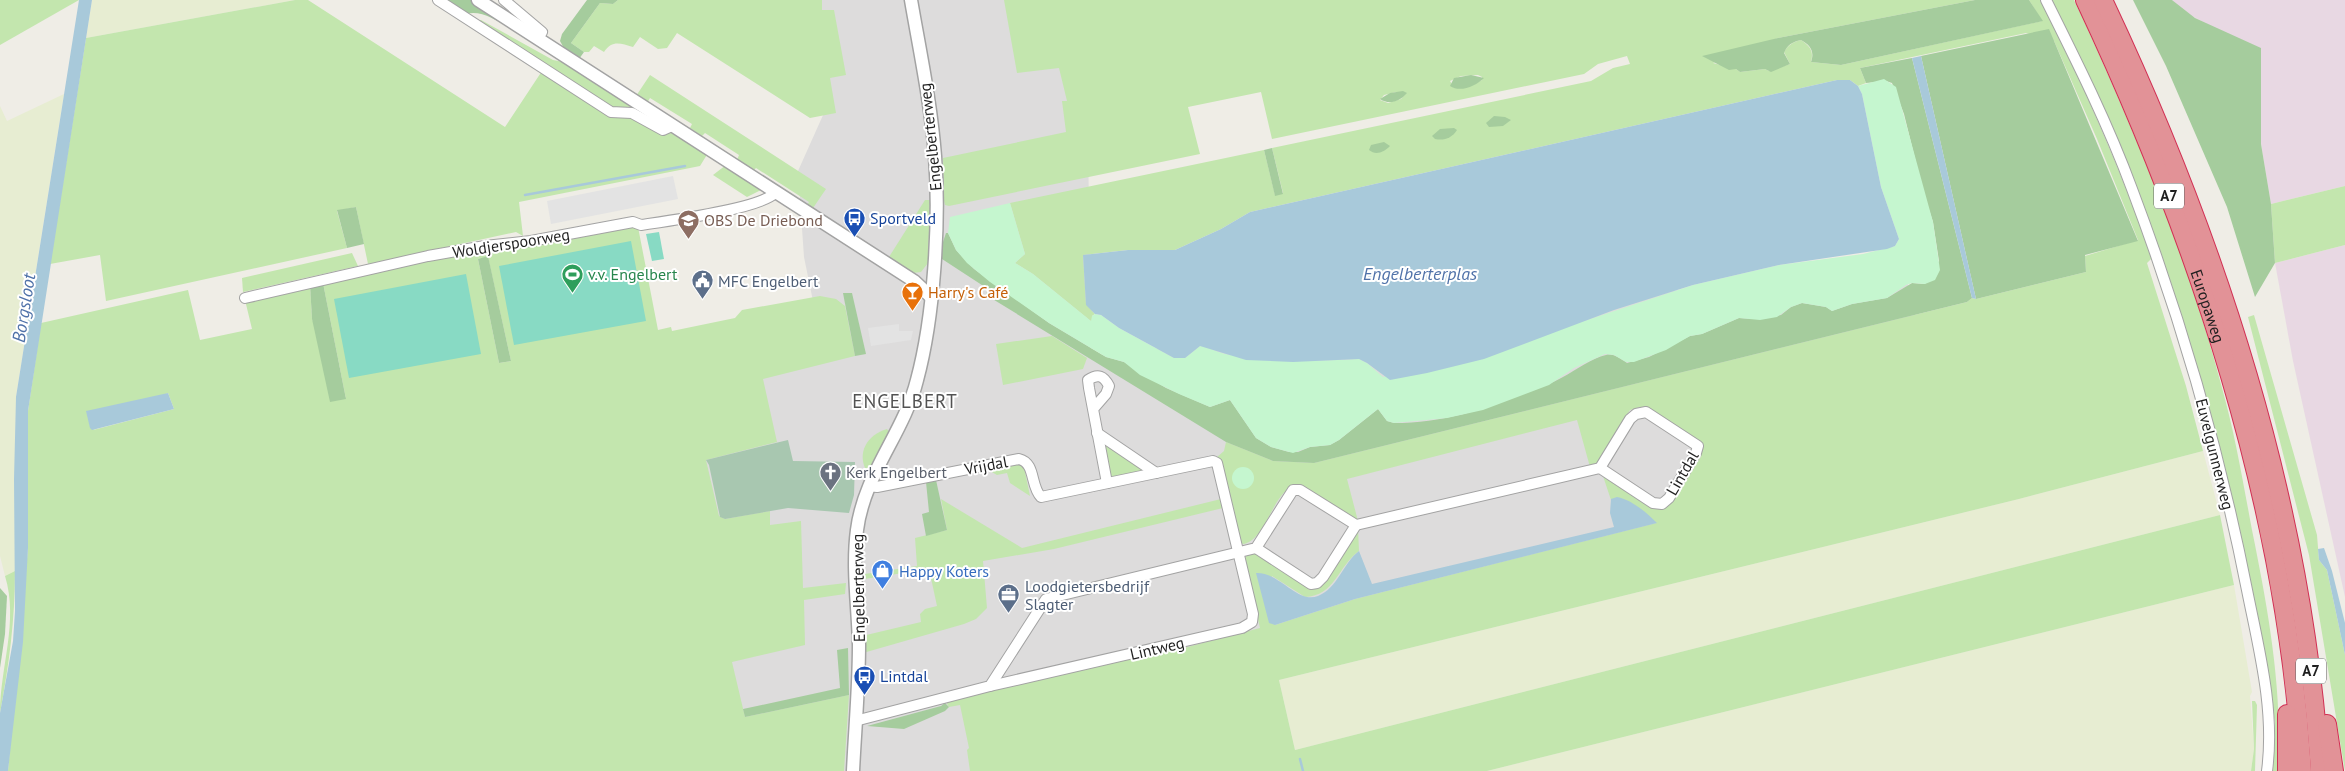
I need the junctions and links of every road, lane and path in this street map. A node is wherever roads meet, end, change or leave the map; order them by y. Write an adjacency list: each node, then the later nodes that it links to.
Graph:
1 (438, 0): 9 (street)
2 (478, 0): 8 (street)
3 (504, 0): 8 (street)
4 (911, 0): 11 (street, Engelberterweg)
5 (2046, 0): 29 (street, Euvelgunnerweg)
6 (2085, 0): 25 (highway, Europaweg / A7)
7 (2103, 0): 24 (highway, Europaweg / A7)
8 (538, 39): 9 (street)
9 (672, 126): 10 (street)
10 (775, 193): 12 (street); 14 (street, Woldjerspoorweg)
11 (932, 274): 12 (street); 13 (street, Engelberterweg)
12 (914, 281): 13 (street)
13 (930, 296): 20 (street, Engelberterweg)
14 (245, 298)
15 (1093, 409): 16 (street)
16 (1097, 433): 18 (street); 19 (street)
17 (1600, 468): 17 (street, Lintdal); 21 (street)
18 (1156, 473): 19 (street, Vrijdal); 23 (street, Vrijdal)
19 (1108, 483): 20 (street, Vrijdal)
20 (869, 486): 27 (street, Engelberterweg)
21 (1356, 525): 22 (street); 22 (street)
22 (1256, 548): 23 (street)
23 (1239, 552): 26 (street); 26 (street, Lintweg)
24 (2294, 572): 32 (highway, A7); 33 (highway, A7)
25 (2286, 626): 30 (highway, A7); 31 (highway, A7)
26 (990, 686): 27 (street)
27 (855, 720): 28 (street, Engelberterweg)
28 (853, 771)
29 (2267, 771)
30 (2287, 771)
31 (2302, 771)
32 (2320, 771)
33 (2334, 771)

